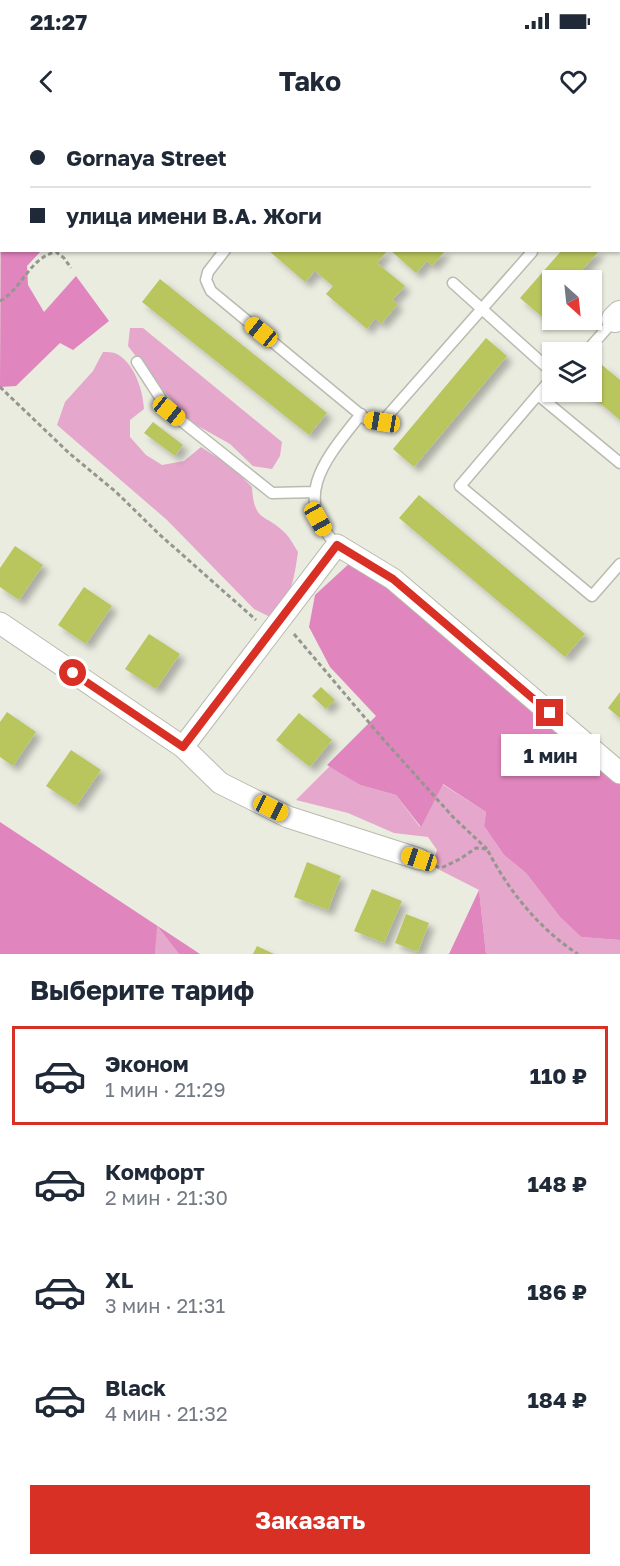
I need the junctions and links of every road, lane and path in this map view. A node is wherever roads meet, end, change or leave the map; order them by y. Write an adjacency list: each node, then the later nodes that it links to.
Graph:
1 (223, 252): 14 (lane)
2 (532, 252): 6 (lane)
3 (71, 268): 5 (path)
4 (453, 283): 6 (lane)
5 (0, 301)
6 (482, 309): 10 (lane); 14 (lane)
7 (618, 319): 8 (lane)
8 (596, 342)
9 (137, 362): 16 (lane)
10 (542, 363)
11 (0, 387): 20 (path)
12 (542, 390): 13 (lane)
13 (538, 395): 15 (lane); 18 (lane)
14 (361, 414): 16 (lane)
15 (620, 463)
16 (315, 492): 17 (lane)
17 (337, 545): 20 (street); 22 (street)
18 (620, 564)
19 (0, 623): 21 (street)
20 (276, 626): 21 (street); 23 (path)
21 (183, 747): 24 (street)
22 (620, 773)
23 (487, 849): 24 (path); 25 (path)
24 (419, 859)
25 (578, 954)

